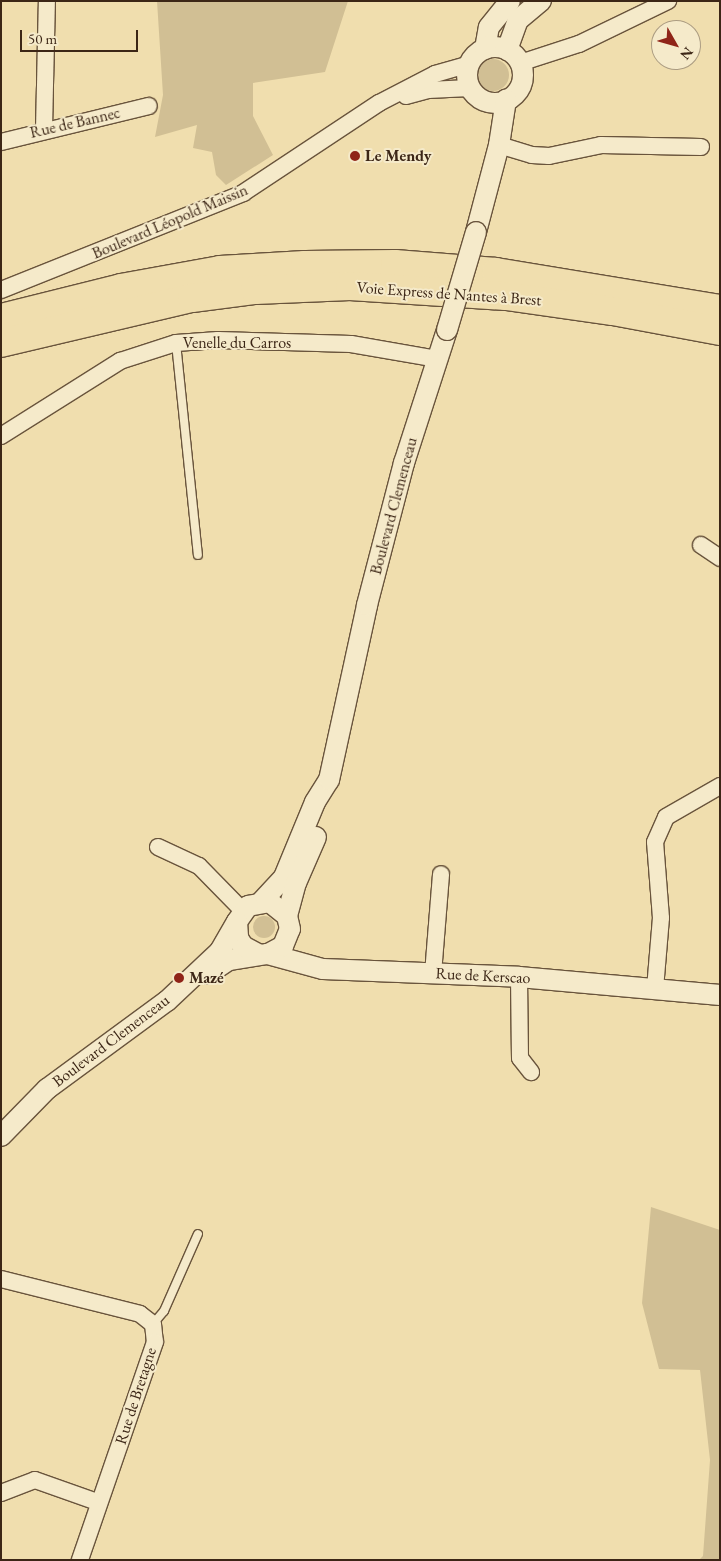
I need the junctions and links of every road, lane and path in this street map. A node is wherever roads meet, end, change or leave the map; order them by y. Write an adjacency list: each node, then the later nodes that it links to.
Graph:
1 (47, 1): 12 (street)
2 (510, 1): 5 (street)
3 (541, 1): 6 (street)
4 (668, 1): 6 (street)
5 (485, 49): 6 (street); 7 (street)
6 (514, 57): 9 (street)
7 (469, 64): 8 (street); 10 (street, Boulevard Léopold Maissin)
8 (470, 88): 9 (street); 10 (street, Boulevard Léopold Maissin)
9 (506, 100): 14 (street, Boulevard Clemenceau)
10 (379, 103): 16 (street, Boulevard Léopold Maissin)
11 (149, 106): 12 (street, Rue de Bannec)
12 (44, 129): 13 (street, Rue de Bannec)
13 (1, 142)
14 (500, 145): 15 (street); 24 (street, Boulevard Clemenceau, bridge)
15 (701, 147)
16 (2, 289)
17 (506, 296): 20 (highway, Voie Express de Nantes à Brest); 22 (highway, Voie Express de Nantes à Brest); 23 (highway)
18 (720, 309): 19 (highway, Voie Express de Nantes à Brest)
19 (1, 318)
20 (720, 331)
21 (176, 343): 24 (street, Venelle du Carros); 25 (street, Venelle du Carros); 27 (lane)
22 (1, 344)
23 (720, 350)
24 (437, 359): 29 (street, Boulevard Clemenceau)
25 (1, 436)
26 (701, 545): 28 (street)
27 (198, 555)
28 (720, 558)
29 (329, 780): 33 (street, Boulevard Clemenceau); 35 (street)
30 (720, 786): 40 (street)
31 (158, 847): 34 (street)
32 (441, 874): 38 (street)
33 (262, 901): 34 (street); 35 (street)
34 (240, 916): 36 (street); 42 (street, Boulevard Clemenceau)
35 (289, 923): 36 (street); 37 (street)
36 (263, 954): 37 (street, Rue de Kerscao); 42 (street)
37 (311, 965): 38 (street, Rue de Kerscao)
38 (434, 974): 39 (street, Rue de Kerscao)
39 (519, 977): 40 (street, Rue de Kerscao); 43 (street)
40 (655, 988): 41 (street, Rue de Kerscao)
41 (720, 995)
42 (167, 1001): 44 (street, Boulevard Clemenceau)
43 (531, 1072)
44 (1, 1136)
45 (198, 1234): 47 (lane)
46 (1, 1279): 47 (street, Rue de Bretagne)
47 (153, 1324): 49 (street, Rue de Bretagne)
48 (1, 1492): 49 (street)
49 (97, 1502): 50 (street, Rue de Bretagne)
50 (80, 1560)

